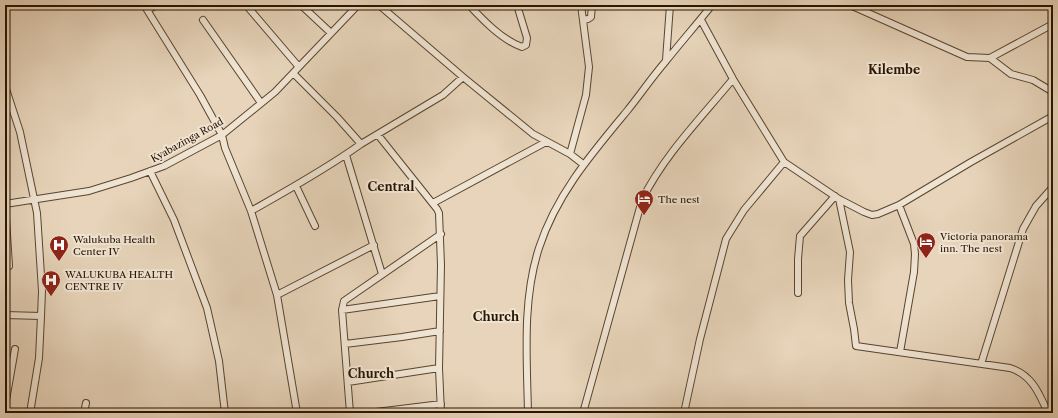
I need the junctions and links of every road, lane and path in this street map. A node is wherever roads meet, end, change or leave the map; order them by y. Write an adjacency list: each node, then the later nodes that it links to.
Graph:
1 (156, 5): 13 (street)
2 (246, 5): 21 (street)
3 (301, 5): 18 (street)
4 (358, 5): 18 (street, Kyabazinga Road)
5 (379, 5): 23 (street)
6 (469, 5): 7 (street)
7 (517, 5)
8 (580, 5): 15 (street)
9 (592, 5): 15 (street)
10 (670, 5): 20 (street)
11 (712, 5): 16 (street)
12 (850, 5): 19 (street)
13 (146, 8): 29 (street)
14 (204, 20): 27 (street)
15 (583, 20): 33 (street)
16 (701, 20): 20 (street); 24 (street)
17 (1053, 24): 19 (street)
18 (331, 33): 21 (street, Kyabazinga Road)
19 (990, 58): 26 (street)
20 (666, 60): 36 (street)
21 (299, 67): 22 (street, Kyabazinga Road)
22 (294, 74): 27 (street, Kyabazinga Road); 32 (street)
23 (463, 77): 30 (street); 31 (street)
24 (733, 80): 35 (street); 76 (street)
25 (5, 88): 41 (street)
26 (1053, 92)
27 (261, 104): 29 (street, Kyabazinga Road)
28 (1052, 119): 44 (street)
29 (222, 134): 37 (street, Kyabazinga Road); 45 (street)
30 (378, 135): 32 (street); 43 (street)
31 (546, 142): 33 (street); 43 (street)
32 (361, 144): 34 (street)
33 (570, 154): 36 (street)
34 (346, 155): 38 (street); 48 (street)
35 (784, 162): 40 (street); 77 (street)
36 (584, 164): 75 (street)
37 (150, 171): 41 (street, Kyabazinga Road); 70 (street)
38 (296, 186): 45 (street); 46 (street)
39 (1053, 187): 61 (street)
40 (837, 198): 44 (street); 51 (street); 60 (street)
41 (35, 200): 42 (street, Kyabazinga Road); 56 (street)
42 (5, 203): 49 (street)
43 (433, 203): 47 (street)
44 (899, 205): 60 (street)
45 (251, 211): 52 (street)
46 (315, 226)
47 (441, 234): 50 (street); 53 (street)
48 (374, 245): 50 (street); 52 (street)
49 (9, 266)
50 (382, 274): 54 (street)
51 (798, 293)
52 (277, 295): 71 (street)
53 (440, 296): 54 (street); 57 (street)
54 (342, 310): 58 (street)
55 (5, 315): 56 (street)
56 (42, 316): 68 (street)
57 (440, 331): 58 (street); 62 (street)
58 (345, 344): 63 (street)
59 (15, 349): 66 (street)
60 (900, 352): 61 (street)
61 (981, 364): 78 (street)
62 (439, 368): 63 (street); 65 (street)
63 (348, 382): 72 (street)
64 (86, 403): 69 (street)
65 (441, 404): 73 (street); 74 (street)
66 (5, 406)
67 (1053, 406): 78 (street)
68 (30, 413)
69 (84, 413)
70 (225, 413)
71 (297, 413)
72 (350, 413)
73 (368, 413)
74 (441, 413)
75 (528, 413)
76 (583, 413)
77 (684, 413)
78 (1048, 413)

